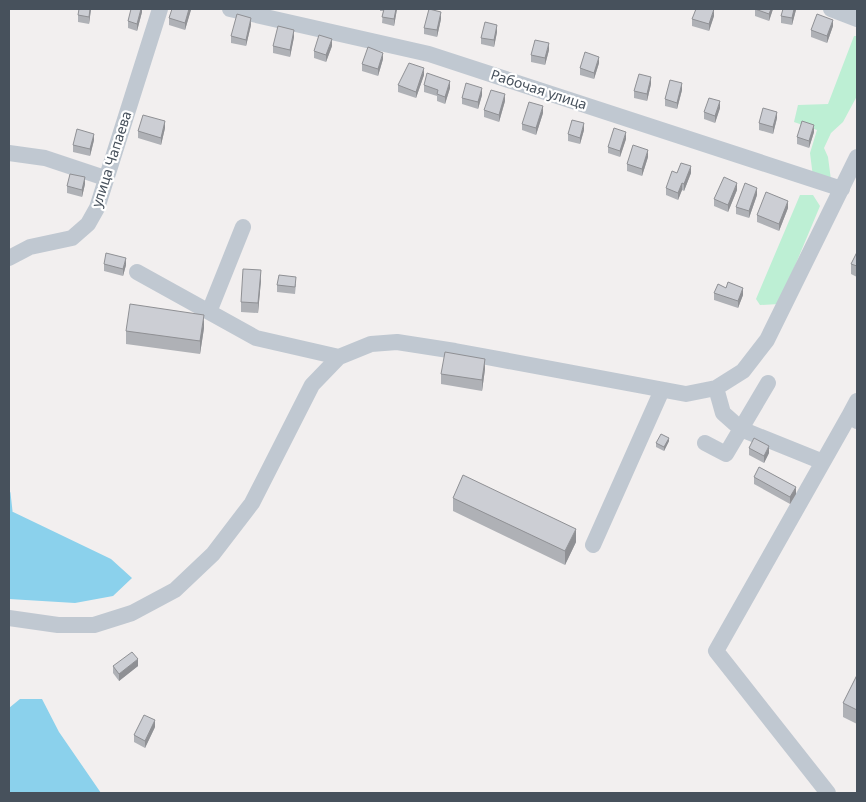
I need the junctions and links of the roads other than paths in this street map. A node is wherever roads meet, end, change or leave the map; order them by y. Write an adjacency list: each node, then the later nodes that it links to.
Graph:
1 (160, 9): 7 (street, улица Чапаева)
2 (230, 9): 8 (street, Рабочая улица)
3 (831, 9): 4 (street)
4 (857, 19)
5 (9, 153): 7 (street)
6 (857, 157): 8 (street)
7 (105, 178): 10 (street, улица Чапаева)
8 (842, 189): 15 (street)
9 (243, 228): 12 (street)
10 (9, 258)
11 (137, 272): 12 (street)
12 (209, 312): 13 (street)
13 (339, 357): 16 (street); 23 (street)
14 (768, 383): 19 (street)
15 (716, 388): 16 (street); 19 (street)
16 (662, 390): 22 (street)
17 (857, 401): 18 (street)
18 (853, 418): 21 (street)
19 (741, 429): 20 (street); 21 (street)
20 (705, 443)
21 (823, 462): 24 (street)
22 (593, 544)
23 (9, 618)
24 (828, 793)

